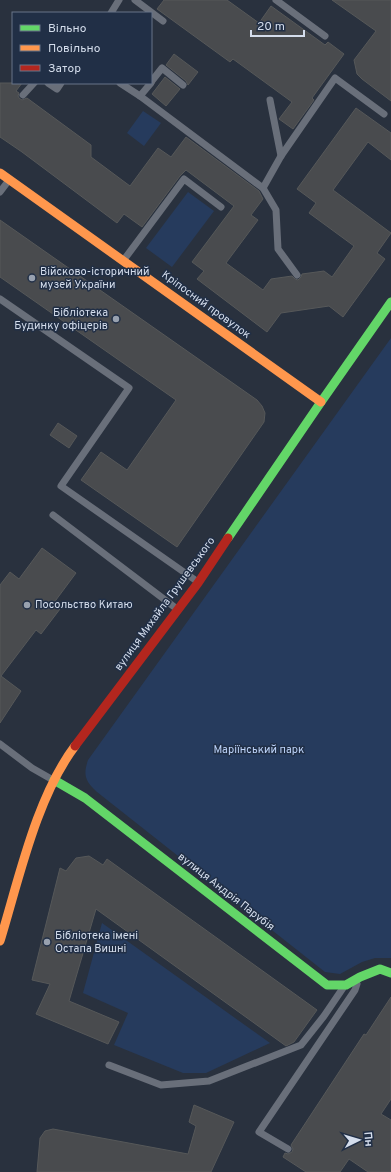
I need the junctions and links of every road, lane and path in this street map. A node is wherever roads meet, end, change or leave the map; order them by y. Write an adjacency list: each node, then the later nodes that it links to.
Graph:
1 (119, 0): 4 (lane)
2 (135, 0): 5 (lane)
3 (276, 0): 8 (lane)
4 (112, 12)
5 (151, 12)
6 (152, 13): 7 (lane)
7 (163, 21)
8 (325, 36)
9 (152, 82): 15 (lane)
10 (33, 84): 16 (lane)
11 (50, 84): 12 (lane)
12 (61, 84)
13 (122, 84): 17 (lane)
14 (150, 84): 17 (lane)
15 (183, 85)
16 (23, 95)
17 (140, 96): 23 (lane)
18 (270, 100): 20 (lane)
19 (384, 114): 20 (lane)
20 (281, 156): 23 (lane)
21 (0, 173): 22 (street, Кріпосний провулок)
22 (9, 179): 24 (lane); 26 (street, Кріпосний провулок)
23 (263, 188): 27 (lane)
24 (0, 192)
25 (222, 207): 26 (lane)
26 (123, 261): 30 (street, Кріпосний провулок)
27 (297, 275)
28 (0, 298): 32 (lane)
29 (391, 302): 30 (street, вулиця Михайла Грушевського)
30 (321, 402): 32 (street, вулиця Михайла Грушевського)
31 (52, 515): 33 (lane)
32 (198, 583): 33 (street, вулиця Михайла Грушевського)
33 (178, 609): 35 (street, вулиця Михайла Грушевського)
34 (0, 744): 35 (lane)
35 (54, 780): 36 (street, вулиця Михайла Грушевського); 39 (street, вулиця Андрія Парубія)
36 (0, 941)
37 (391, 973): 38 (street)
38 (360, 976): 39 (street); 41 (lane)
39 (346, 985): 40 (lane)
40 (109, 1065)
41 (288, 1149)

